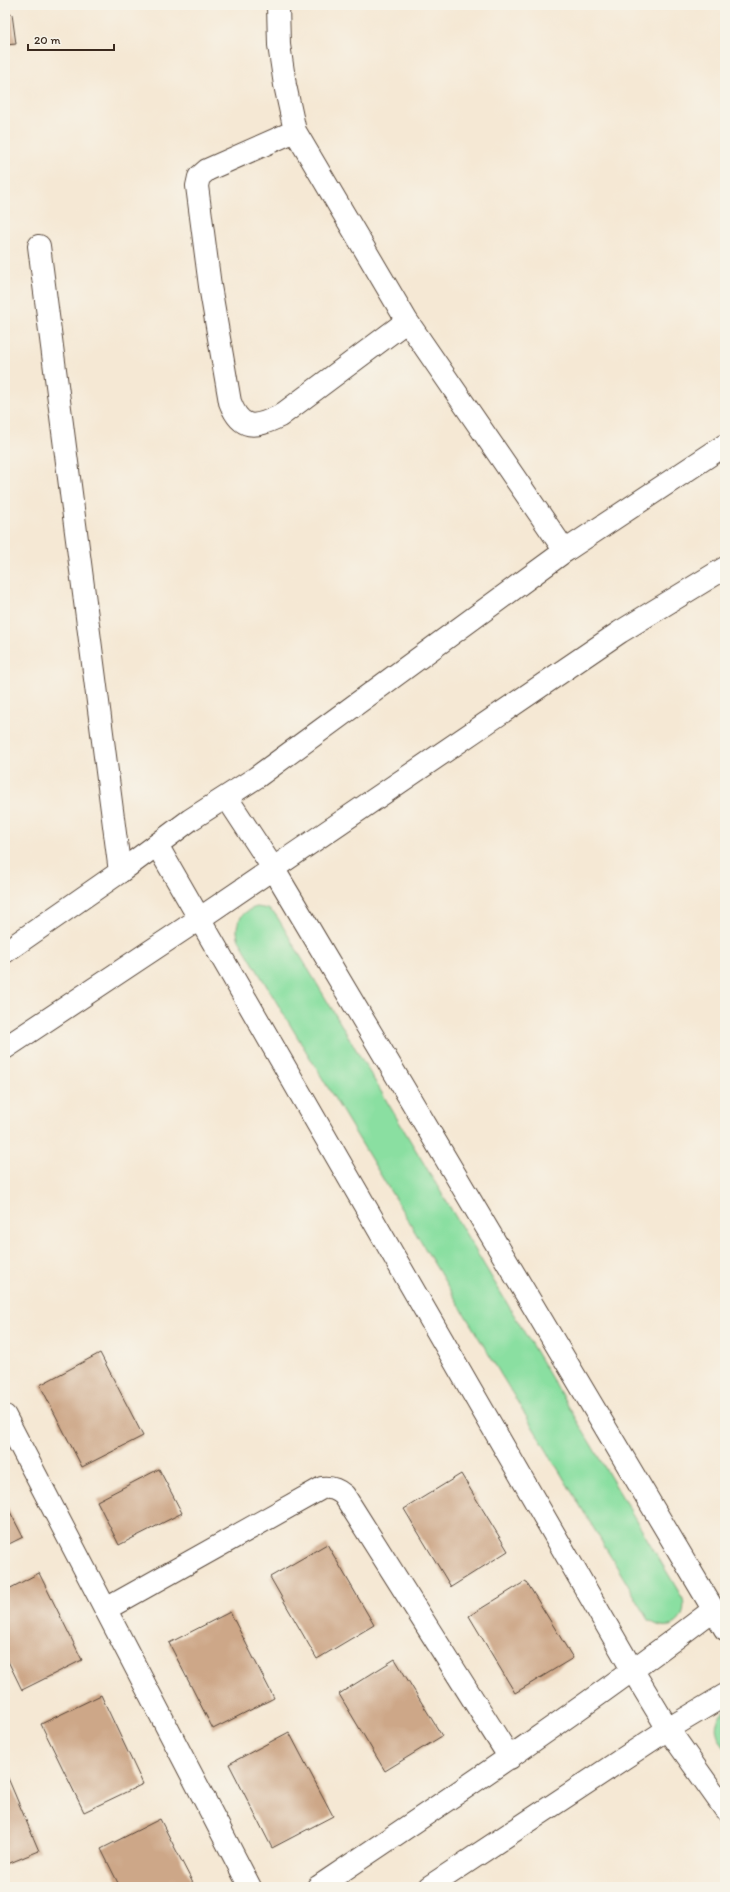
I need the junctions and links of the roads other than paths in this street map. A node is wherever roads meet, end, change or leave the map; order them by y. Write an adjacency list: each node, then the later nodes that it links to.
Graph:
1 (278, 5): 2 (street)
2 (295, 130): 4 (street); 4 (street)
3 (39, 246): 11 (street)
4 (407, 321): 6 (street)
5 (725, 445): 6 (street)
6 (565, 551): 8 (street)
7 (725, 568): 10 (street)
8 (227, 798): 9 (street); 10 (street)
9 (157, 845): 11 (street); 12 (street)
10 (273, 868): 12 (street); 17 (street)
11 (120, 872): 13 (street)
12 (199, 919): 14 (street); 19 (street)
13 (5, 952)
14 (5, 1048)
15 (5, 1416): 16 (street)
16 (106, 1609): 22 (street); 24 (street)
17 (713, 1610): 18 (street); 19 (street)
18 (725, 1629)
19 (633, 1671): 21 (street); 22 (street)
20 (725, 1695): 21 (street)
21 (668, 1730): 23 (street); 26 (street)
22 (510, 1758): 25 (street)
23 (725, 1809)
24 (250, 1887)
25 (318, 1887)
26 (429, 1887)

